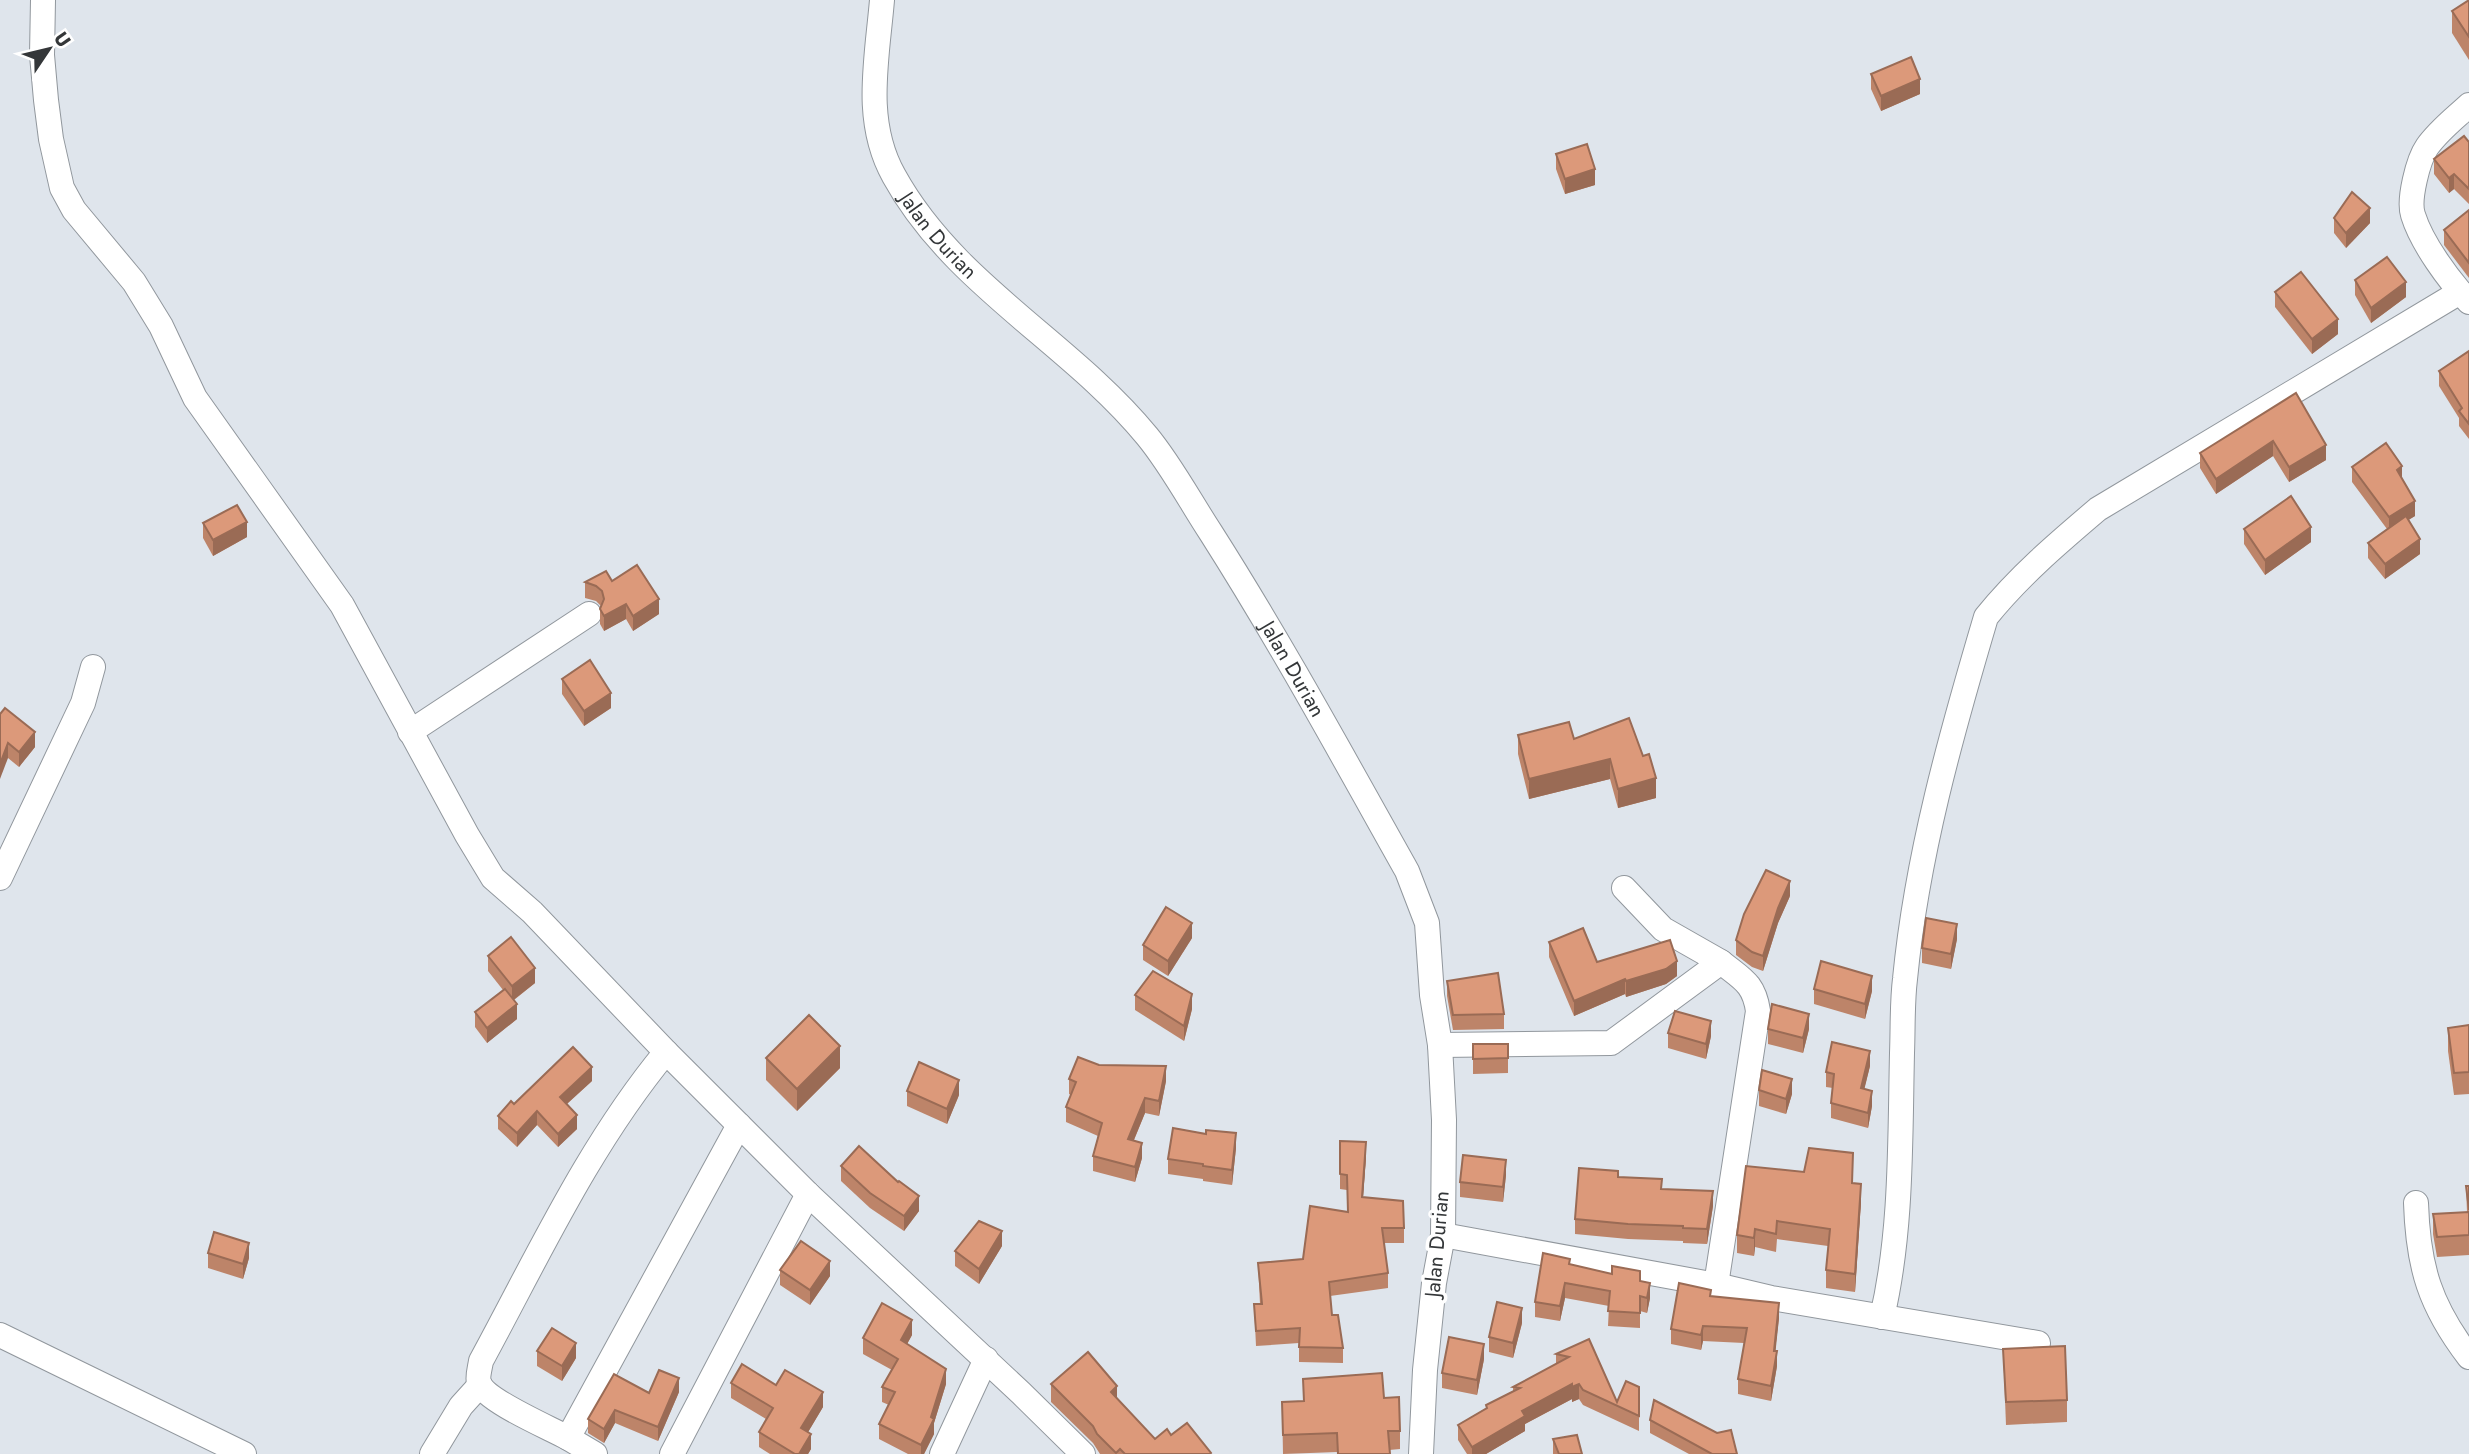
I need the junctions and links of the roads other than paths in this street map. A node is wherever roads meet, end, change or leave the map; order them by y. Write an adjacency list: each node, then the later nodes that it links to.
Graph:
1 (43, 0): 7 (street)
2 (882, 0): 11 (street, Jalan Durian)
3 (2469, 105): 4 (street)
4 (2465, 297): 18 (street)
5 (589, 614): 7 (street)
6 (93, 667): 8 (street)
7 (410, 732): 12 (street)
8 (0, 878)
9 (1624, 888): 10 (street)
10 (1721, 962): 11 (street); 17 (street)
11 (1440, 1045): 16 (street, Jalan Durian)
12 (666, 1052): 13 (street); 23 (street)
13 (739, 1125): 14 (street); 24 (street)
14 (808, 1194): 22 (street); 28 (street)
15 (2416, 1203): 21 (street)
16 (1443, 1235): 17 (street); 31 (street, Jalan Durian)
17 (1716, 1285): 18 (street)
18 (1882, 1317): 20 (street)
19 (0, 1335): 25 (street)
20 (2038, 1343)
21 (2469, 1357)
22 (986, 1359): 29 (street); 30 (street)
23 (480, 1385): 24 (street); 26 (street)
24 (568, 1438): 27 (street)
25 (244, 1454)
26 (432, 1454)
27 (595, 1454)
28 (672, 1454)
29 (942, 1454)
30 (1083, 1454)
31 (1420, 1454)

